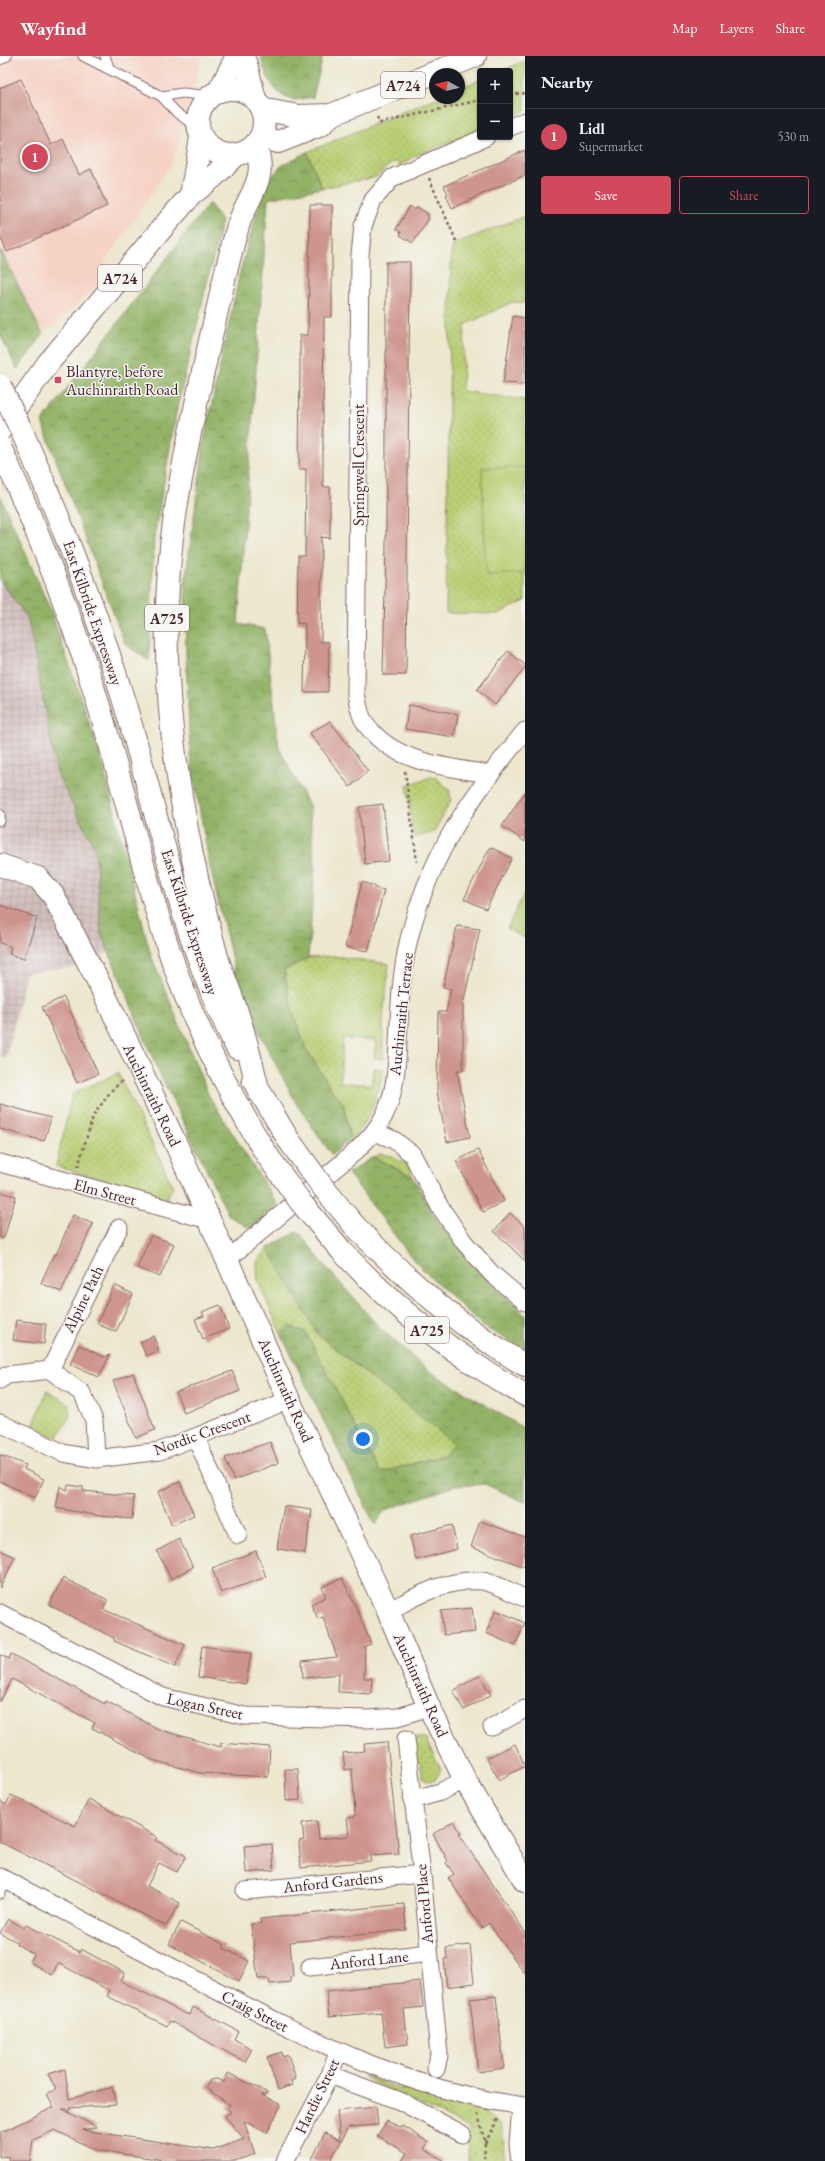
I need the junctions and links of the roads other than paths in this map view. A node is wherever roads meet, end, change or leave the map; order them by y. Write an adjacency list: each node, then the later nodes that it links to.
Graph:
1 (7, 56): 7 (lane)
2 (83, 56): 8 (lane)
3 (105, 56): 8 (lane)
4 (237, 56): 9 (main road)
5 (242, 56): 11 (main road)
6 (475, 56): 12 (main road, A724)
7 (0, 60)
8 (110, 70): 10 (lane)
9 (215, 94): 10 (lane); 11 (main road, A724); 15 (main road)
10 (161, 96): 15 (lane)
11 (258, 104): 12 (main road, A724); 17 (main road)
12 (331, 115): 17 (main road, A724)
13 (525, 121): 14 (street)
14 (513, 126)
15 (200, 133): 18 (main road); 19 (main road)
16 (479, 140): 24 (street, Springwell Crescent)
17 (258, 141): 18 (main road, A724); 28 (main road, A725)
18 (235, 156): 19 (main road, A724)
19 (191, 195): 21 (main road, A724)
20 (0, 386): 28 (main road, East Kilbride Expressway / A725, bridge)
21 (0, 430)
22 (3, 454): 38 (main road, East Kilbride Expressway / A725, bridge)
23 (525, 731): 24 (street, Auchinraith Terrace)
24 (489, 774): 29 (street, Auchinraith Terrace)
25 (0, 814): 26 (lane)
26 (0, 821)
27 (0, 864): 31 (main road, Auchinraith Road)
28 (259, 1092): 35 (main road, East Kilbride Expressway / A725, bridge)
29 (375, 1132): 33 (street, Auchinraith Terrace); 34 (street)
30 (0, 1163): 31 (street, Elm Street)
31 (209, 1220): 33 (main road, Auchinraith Road)
32 (118, 1228): 36 (street, Alpine Path)
33 (228, 1259): 39 (main road, Auchinraith Road)
34 (525, 1302)
35 (525, 1366)
36 (50, 1370): 37 (street); 42 (street)
37 (0, 1380)
38 (525, 1395)
39 (289, 1400): 41 (street, Nordic Crescent); 45 (main road, Auchinraith Road)
40 (0, 1423): 42 (street, Nordic Crescent)
41 (196, 1438): 42 (street, Nordic Crescent); 43 (street)
42 (96, 1459)
43 (238, 1535)
44 (525, 1598): 45 (street)
45 (388, 1611): 47 (main road, Auchinraith Road)
46 (0, 1613): 47 (street, Logan Street)
47 (429, 1707): 51 (main road, Auchinraith Road)
48 (525, 1709): 49 (street)
49 (492, 1727)
50 (406, 1739): 52 (street, Anford Place)
51 (465, 1780): 52 (street); 54 (main road, Auchinraith Road)
52 (412, 1800): 53 (street, Anford Place)
53 (422, 1874): 56 (street, Anford Gardens); 57 (street, Anford Place)
54 (525, 1881)
55 (2, 1884): 59 (street, Craig Street)
56 (245, 1891)
57 (429, 1954): 58 (street, Anford Lane); 60 (street, Anford Place)
58 (310, 1967)
59 (338, 2052): 61 (street, Hardie Street); 62 (street, Craig Street)
60 (436, 2069)
61 (330, 2075): 63 (street); 64 (street, Hardie Street)
62 (517, 2105): 65 (street)
63 (462, 2134)
64 (285, 2161)
65 (520, 2161)

